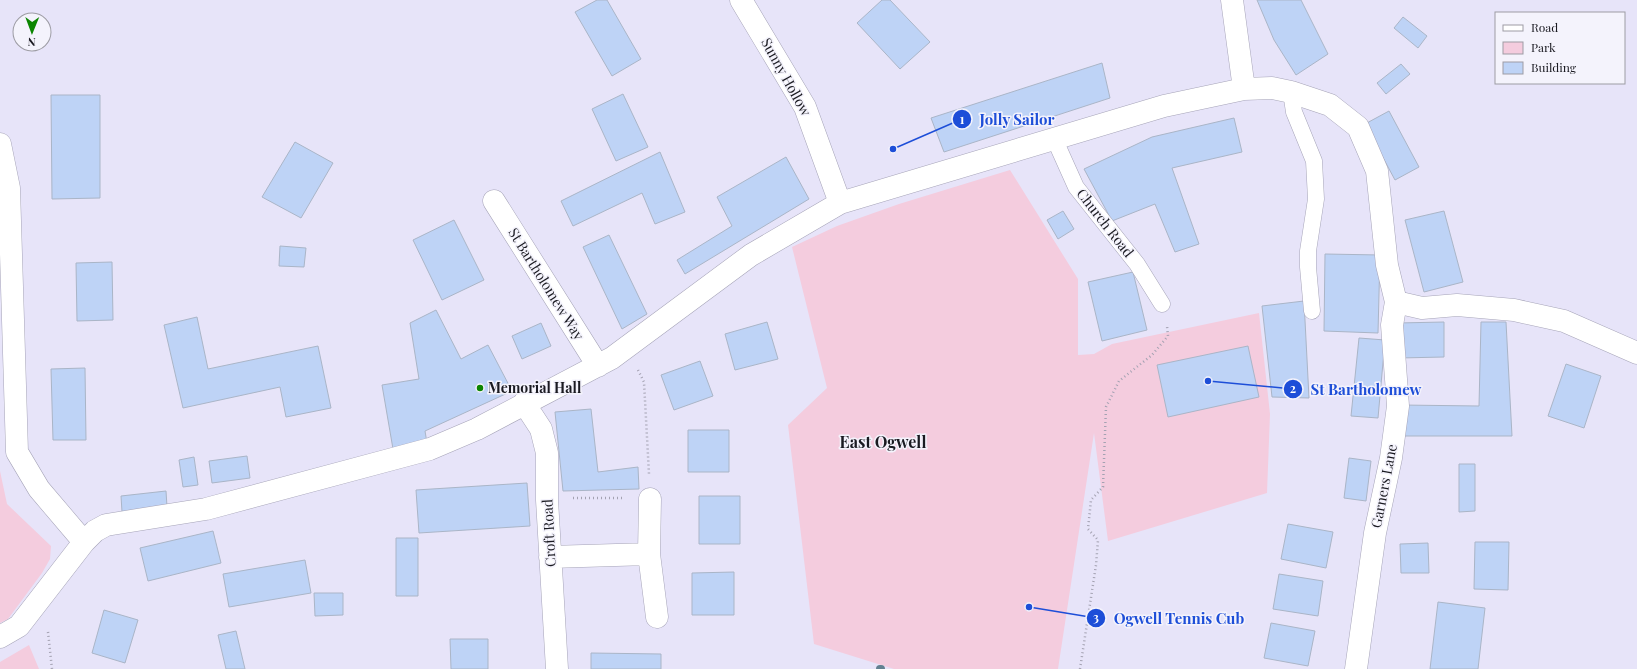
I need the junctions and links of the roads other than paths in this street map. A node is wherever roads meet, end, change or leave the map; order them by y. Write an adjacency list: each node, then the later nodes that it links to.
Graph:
1 (741, 0): 8 (street, Sunny Hollow)
2 (1232, 0): 3 (street)
3 (1244, 88): 4 (street); 5 (street)
4 (1291, 92): 9 (street); 11 (lane)
5 (1054, 138): 8 (street); 10 (lane, Church Road)
6 (0, 144): 16 (street)
7 (494, 201): 13 (street, St Bartholomew Way)
8 (840, 203): 13 (street)
9 (1396, 302): 12 (street); 22 (street, Garners Lane)
10 (1162, 304)
11 (1312, 311)
12 (1637, 353)
13 (598, 366): 14 (street)
14 (524, 403): 16 (street); 18 (street, Croft Road)
15 (650, 499): 17 (street)
16 (84, 542): 20 (street)
17 (649, 554): 18 (street); 19 (street)
18 (550, 557): 21 (street, Croft Road)
19 (657, 618)
20 (0, 637)
21 (557, 669)
22 (1356, 669)

